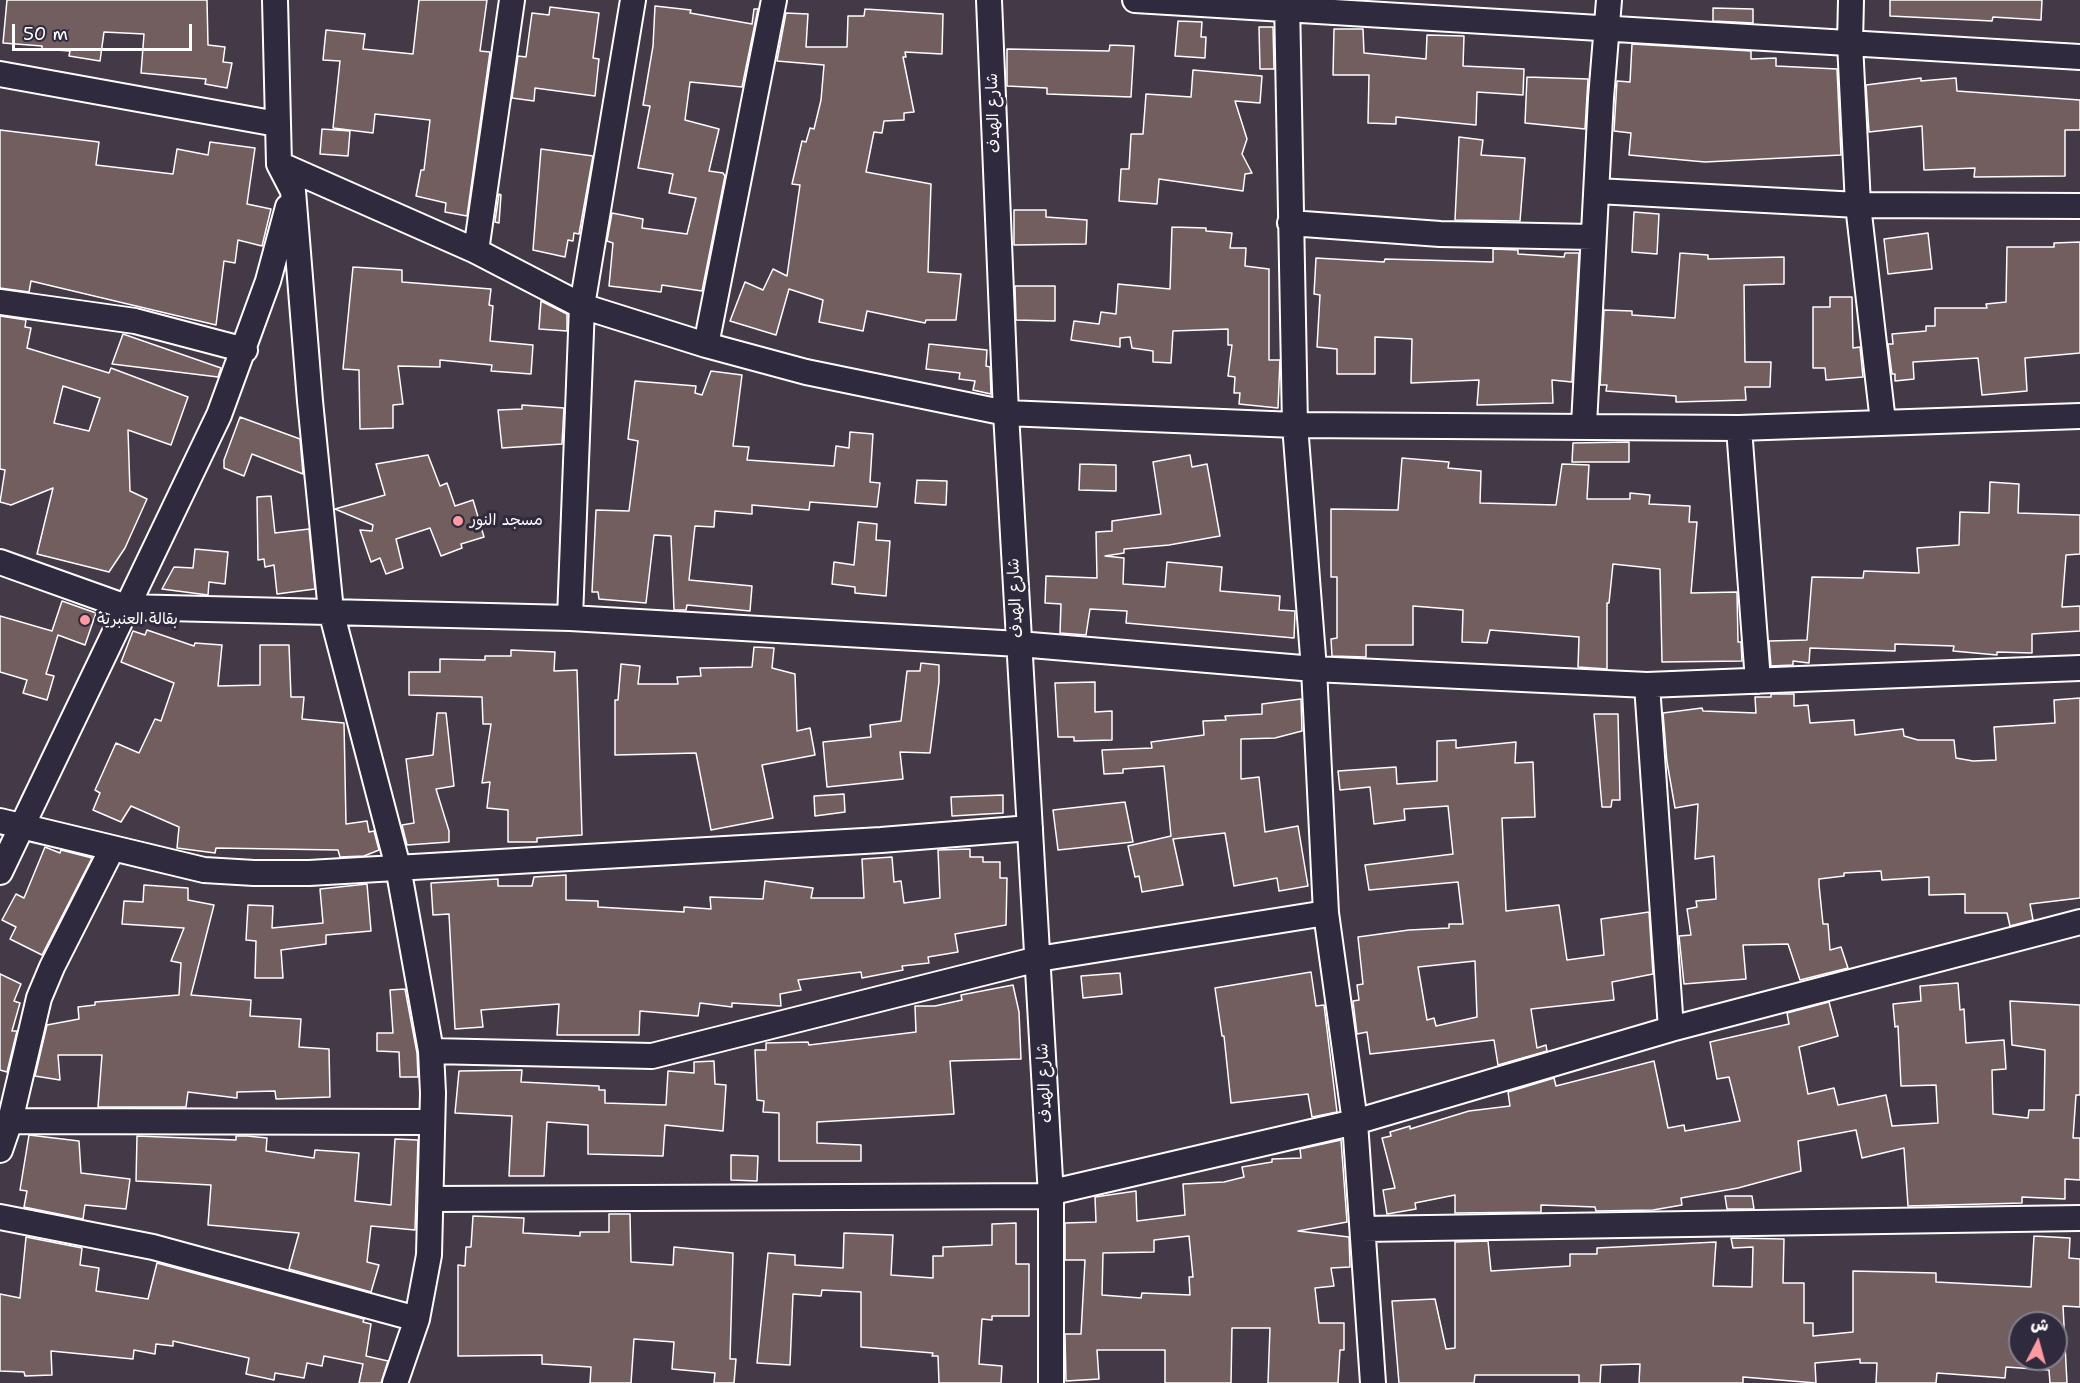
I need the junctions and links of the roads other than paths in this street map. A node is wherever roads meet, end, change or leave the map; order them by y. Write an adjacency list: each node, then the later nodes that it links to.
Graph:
1 (275, 0): 14 (street)
2 (512, 0): 22 (street)
3 (633, 0): 24 (street)
4 (774, 0): 25 (street)
5 (989, 0): 27 (street, شارع الهدف)
6 (1135, 0): 9 (street)
7 (1609, 0): 10 (street)
8 (1851, 0): 11 (street)
9 (1287, 4): 10 (street); 20 (street)
10 (1606, 29): 11 (street); 16 (street)
11 (1850, 43): 12 (street); 18 (street)
12 (2080, 57)
13 (0, 74): 14 (street)
14 (277, 124): 15 (street)
15 (279, 164): 17 (street); 22 (street)
16 (1597, 190): 18 (street); 21 (street)
17 (293, 191): 26 (street); 35 (street)
18 (1858, 205): 19 (street); 29 (street)
19 (2080, 206)
20 (1290, 223): 21 (street); 30 (street)
21 (1593, 237): 31 (street)
22 (476, 251): 24 (street)
23 (0, 302): 26 (street)
24 (582, 306): 25 (street); 36 (street)
25 (706, 345): 27 (street)
26 (244, 350): 34 (street)
27 (1006, 413): 30 (street); 37 (street, شارع الهدف)
28 (2080, 416): 29 (street)
29 (1883, 422): 32 (street)
30 (1295, 425): 31 (street); 39 (street)
31 (1584, 425): 32 (street)
32 (1739, 428): 40 (street)
33 (0, 562): 34 (street)
34 (126, 607): 35 (street); 42 (street)
35 (331, 610): 36 (street); 45 (street)
36 (570, 618): 37 (street)
37 (1019, 644): 39 (street); 43 (street, شارع الهدف)
38 (2080, 668): 40 (street)
39 (1314, 669): 41 (street); 47 (street)
40 (1758, 681): 41 (street)
41 (1647, 685): 50 (street)
42 (10, 824): 44 (street); 46 (street)
43 (1030, 828): 45 (street); 49 (street, شارع الهدف)
44 (112, 849): 45 (street); 52 (street)
45 (398, 867): 51 (street)
46 (0, 872)
47 (1326, 913): 49 (street); 54 (street)
48 (2080, 922): 50 (street)
49 (1038, 959): 51 (street); 56 (street, شارع الهدف)
50 (1671, 1029): 54 (street)
51 (431, 1051): 53 (street)
52 (10, 1121): 53 (street); 55 (street)
53 (432, 1122): 57 (street)
54 (1355, 1122): 56 (street); 60 (street)
55 (0, 1150)
56 (1051, 1196): 57 (street); 63 (street, شارع الهدف)
57 (432, 1199): 61 (street)
58 (0, 1217): 61 (street)
59 (2080, 1218): 60 (street)
60 (1363, 1228): 64 (street)
61 (417, 1319): 62 (street)
62 (395, 1383)
63 (1051, 1383)
64 (1373, 1383)

